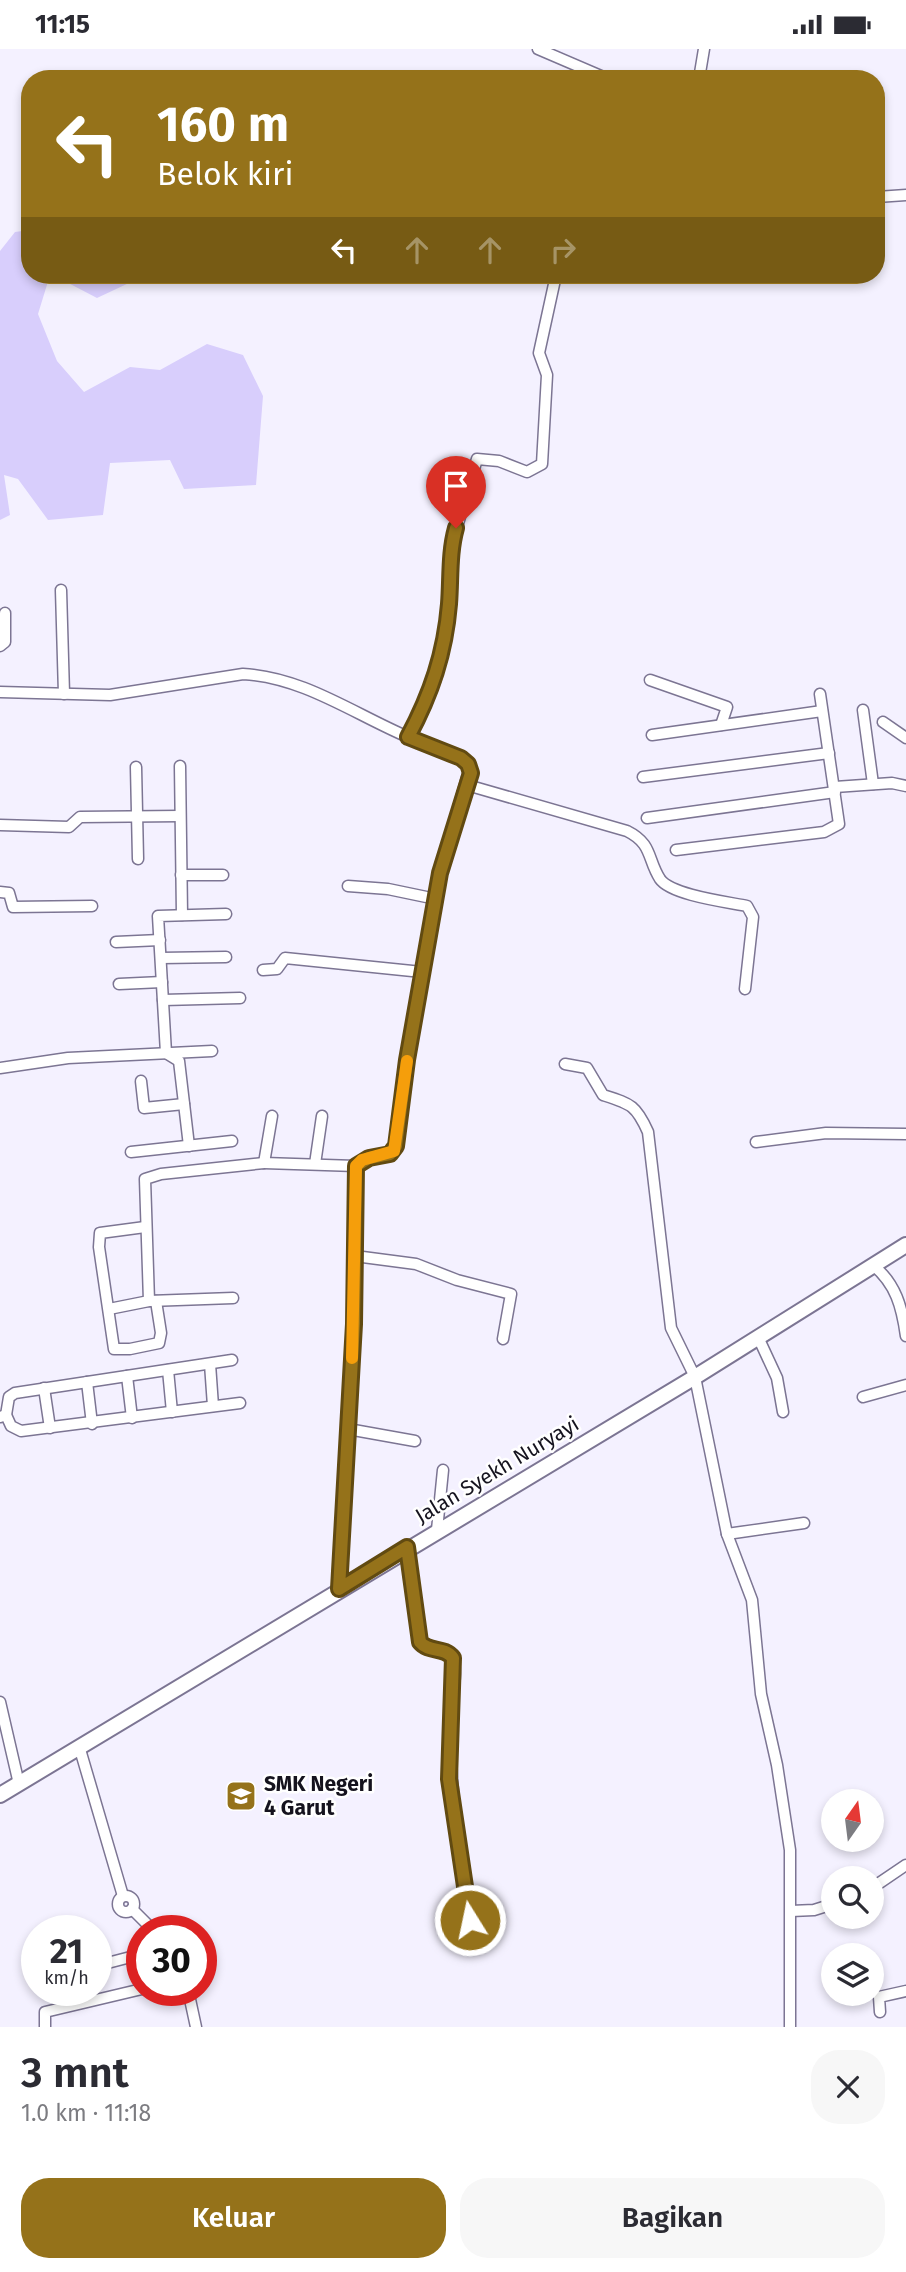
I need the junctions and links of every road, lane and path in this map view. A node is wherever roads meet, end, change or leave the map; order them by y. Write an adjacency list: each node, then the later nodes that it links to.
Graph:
1 (538, 49): 3 (street)
2 (704, 49): 4 (street)
3 (587, 70)
4 (700, 70)
5 (906, 195): 6 (street)
6 (885, 196)
7 (554, 284): 20 (street)
8 (61, 590): 13 (street)
9 (5, 613): 10 (street)
10 (0, 646)
11 (650, 680): 18 (street)
12 (0, 692): 13 (street)
13 (64, 694): 20 (street)
14 (820, 694): 16 (street)
15 (863, 710): 26 (street)
16 (822, 711): 18 (street); 22 (street)
17 (883, 722): 21 (street)
18 (721, 725): 19 (street)
19 (652, 735)
20 (408, 737): 27 (street)
21 (906, 738)
22 (829, 753): 25 (street); 29 (street)
23 (180, 766): 30 (street)
24 (136, 767): 31 (street)
25 (643, 777)
26 (873, 784): 28 (street); 29 (street)
27 (467, 785): 40 (street); 52 (street)
28 (906, 786)
29 (835, 790): 32 (street); 34 (street)
30 (180, 816): 31 (street); 36 (street)
31 (137, 817): 33 (street); 35 (street)
32 (647, 818)
33 (0, 825)
34 (676, 850)
35 (138, 859)
36 (181, 875): 37 (street); 43 (street)
37 (223, 875)
38 (348, 886): 40 (street)
39 (0, 892): 41 (street)
40 (436, 899): 49 (street)
41 (92, 906)
42 (226, 914): 43 (street)
43 (182, 915): 44 (street)
44 (160, 940): 45 (street); 47 (street)
45 (117, 942)
46 (226, 957): 47 (street)
47 (160, 958): 50 (street)
48 (263, 970): 49 (street)
49 (422, 972): 70 (street)
50 (162, 982): 51 (street); 54 (street)
51 (119, 984)
52 (745, 989)
53 (240, 998): 54 (street)
54 (163, 1000): 56 (street)
55 (212, 1051): 56 (street)
56 (166, 1053): 58 (street); 60 (street)
57 (565, 1064): 85 (street)
58 (0, 1068)
59 (141, 1081): 60 (street)
60 (184, 1104): 66 (street)
61 (272, 1116): 68 (street)
62 (322, 1116): 69 (street)
63 (906, 1134): 65 (street)
64 (232, 1140): 66 (street)
65 (757, 1142)
66 (189, 1146): 67 (street)
67 (131, 1152)
68 (264, 1163): 69 (street); 71 (street)
69 (316, 1164): 70 (street)
70 (356, 1166): 73 (street)
71 (145, 1227): 76 (street); 77 (street)
72 (906, 1245): 74 (main road, Jalan Syekh Nuryayi)
73 (355, 1256): 80 (street); 98 (street)
74 (873, 1265): 78 (street); 79 (main road, Jalan Syekh Nuryayi)
75 (233, 1299): 76 (street)
76 (152, 1301): 77 (street); 77 (street)
77 (109, 1309)
78 (906, 1336)
79 (758, 1337): 85 (main road, Jalan Syekh Nuryayi); 93 (street)
80 (503, 1339)
81 (232, 1360): 82 (street)
82 (210, 1364): 83 (street); 91 (street)
83 (168, 1370): 84 (street); 92 (street)
84 (127, 1376): 86 (street); 95 (street)
85 (695, 1377): 102 (main road, Jalan Syekh Nuryayi); 103 (street)
86 (87, 1382): 88 (street); 96 (street)
87 (906, 1385): 89 (street)
88 (44, 1388): 94 (street); 97 (street)
89 (863, 1397)
90 (240, 1402): 91 (street)
91 (213, 1406): 92 (street)
92 (172, 1412): 95 (street)
93 (783, 1412)
94 (3, 1416): 97 (street)
95 (132, 1418): 96 (street)
96 (92, 1424): 97 (street)
97 (50, 1428)
98 (348, 1429): 99 (street); 105 (street)
99 (415, 1441)
100 (443, 1470): 102 (street)
101 (804, 1523): 103 (street)
102 (437, 1529): 104 (main road, Jalan Syekh Nuryayi)
103 (727, 1534): 113 (street)
104 (407, 1547): 105 (main road, Jalan Syekh Nuryayi); 115 (street)
105 (339, 1589): 107 (main road, Jalan Syekh Nuryayi)
106 (0, 1702): 108 (street)
107 (79, 1746): 108 (main road, Jalan Syekh Nuryayi); 114 (street)
108 (19, 1784): 109 (main road, Jalan Syekh Nuryayi)
109 (0, 1795)
110 (906, 1865): 111 (street)
111 (884, 1880)
112 (821, 1908): 113 (street)
113 (792, 1912): 122 (street)
114 (138, 1915)
115 (470, 1920)
116 (906, 1991): 119 (street)
117 (126, 1993): 120 (street)
118 (191, 2006): 121 (street)
119 (880, 2012)
120 (45, 2027)
121 (196, 2027)
122 (790, 2027)

